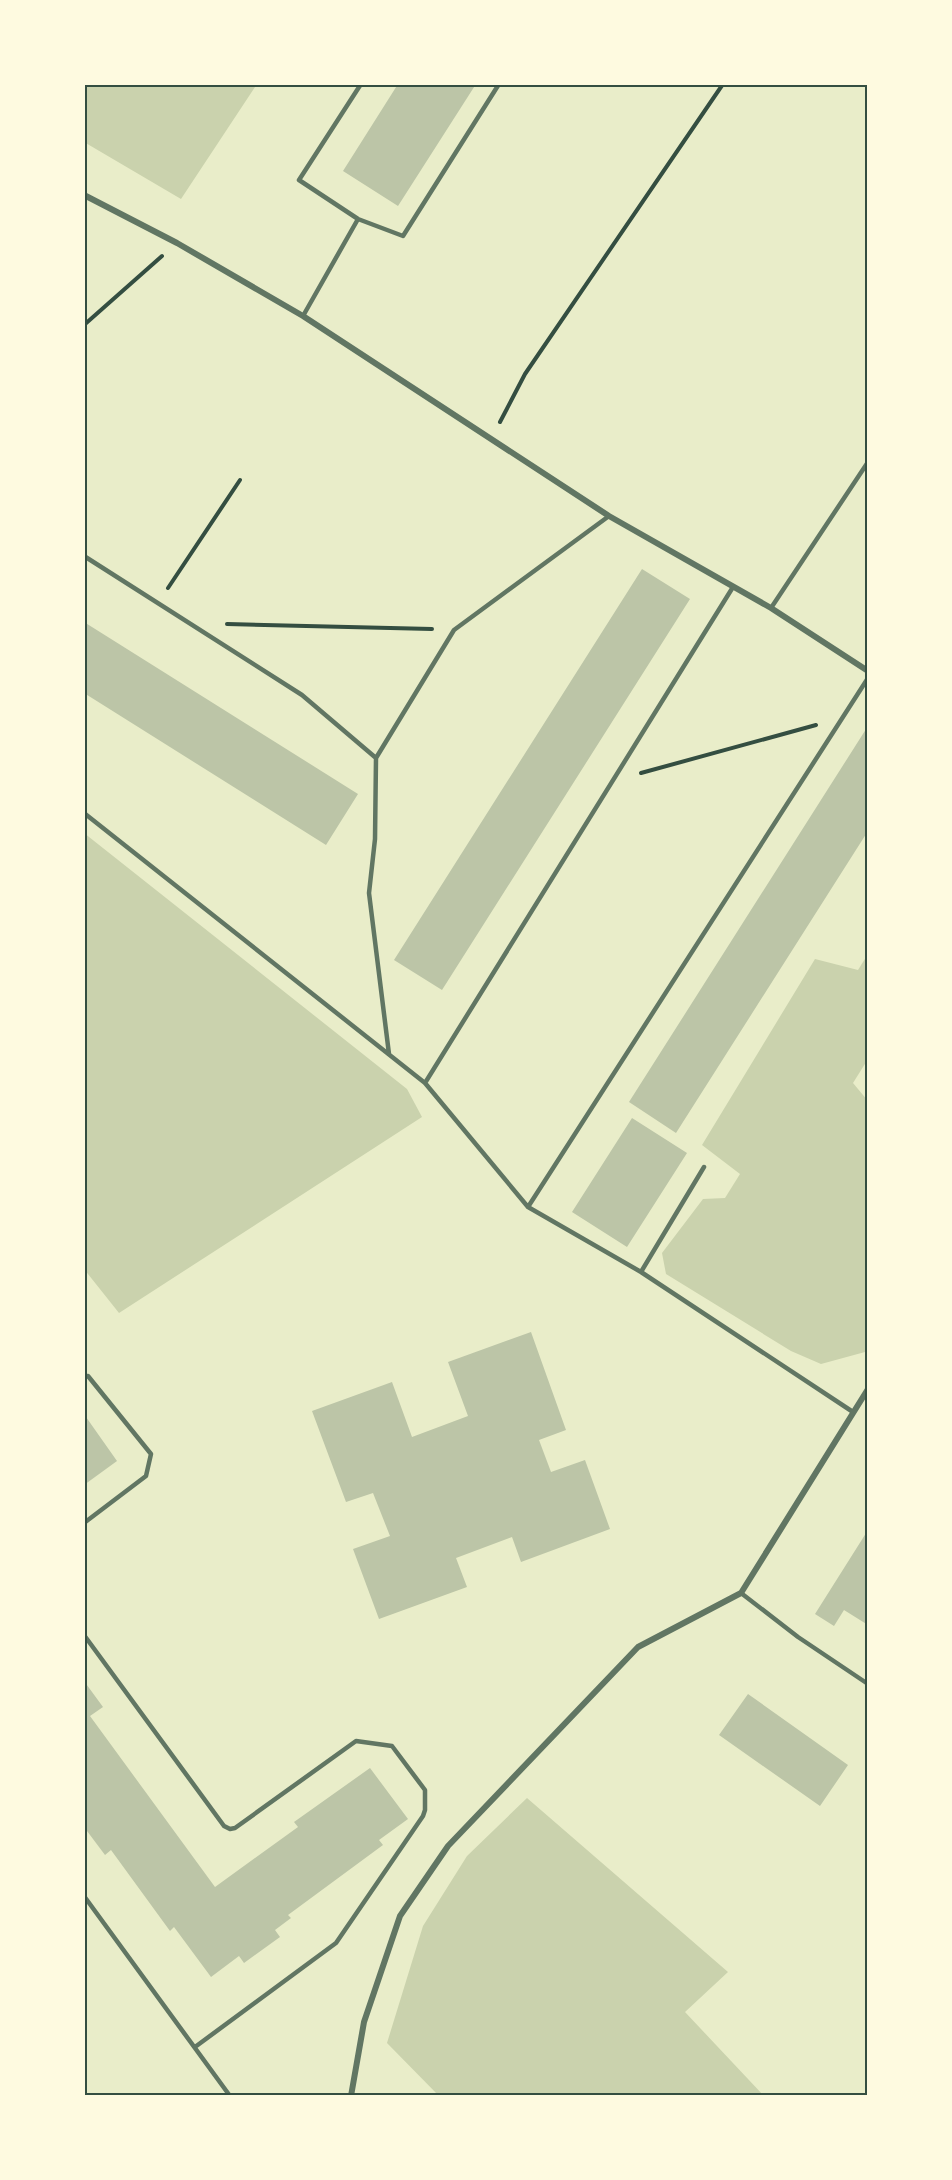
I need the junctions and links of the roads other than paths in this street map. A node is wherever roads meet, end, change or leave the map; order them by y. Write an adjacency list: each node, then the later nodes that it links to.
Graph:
1 (361, 84): 4 (lane)
2 (500, 84): 4 (lane)
3 (84, 195): 5 (street)
4 (358, 219): 5 (lane)
5 (303, 316): 7 (street)
6 (868, 462): 10 (lane)
7 (609, 516): 9 (street); 13 (lane)
8 (84, 556): 13 (lane)
9 (733, 587): 10 (street); 16 (lane)
10 (771, 608): 11 (street)
11 (868, 671)
12 (868, 678): 18 (lane)
13 (376, 758): 15 (lane)
14 (84, 813): 15 (lane)
15 (389, 1054): 16 (lane)
16 (425, 1083): 18 (lane)
17 (704, 1167): 19 (lane)
18 (528, 1207): 19 (lane)
19 (641, 1272): 22 (lane)
20 (84, 1377): 23 (lane)
21 (868, 1389): 22 (street)
22 (853, 1412): 24 (street)
23 (84, 1523)
24 (741, 1593): 26 (lane); 30 (street)
25 (84, 1635): 28 (lane)
26 (868, 1684)
27 (84, 1896): 28 (lane)
28 (195, 2047): 29 (lane)
29 (230, 2096)
30 (351, 2096)

